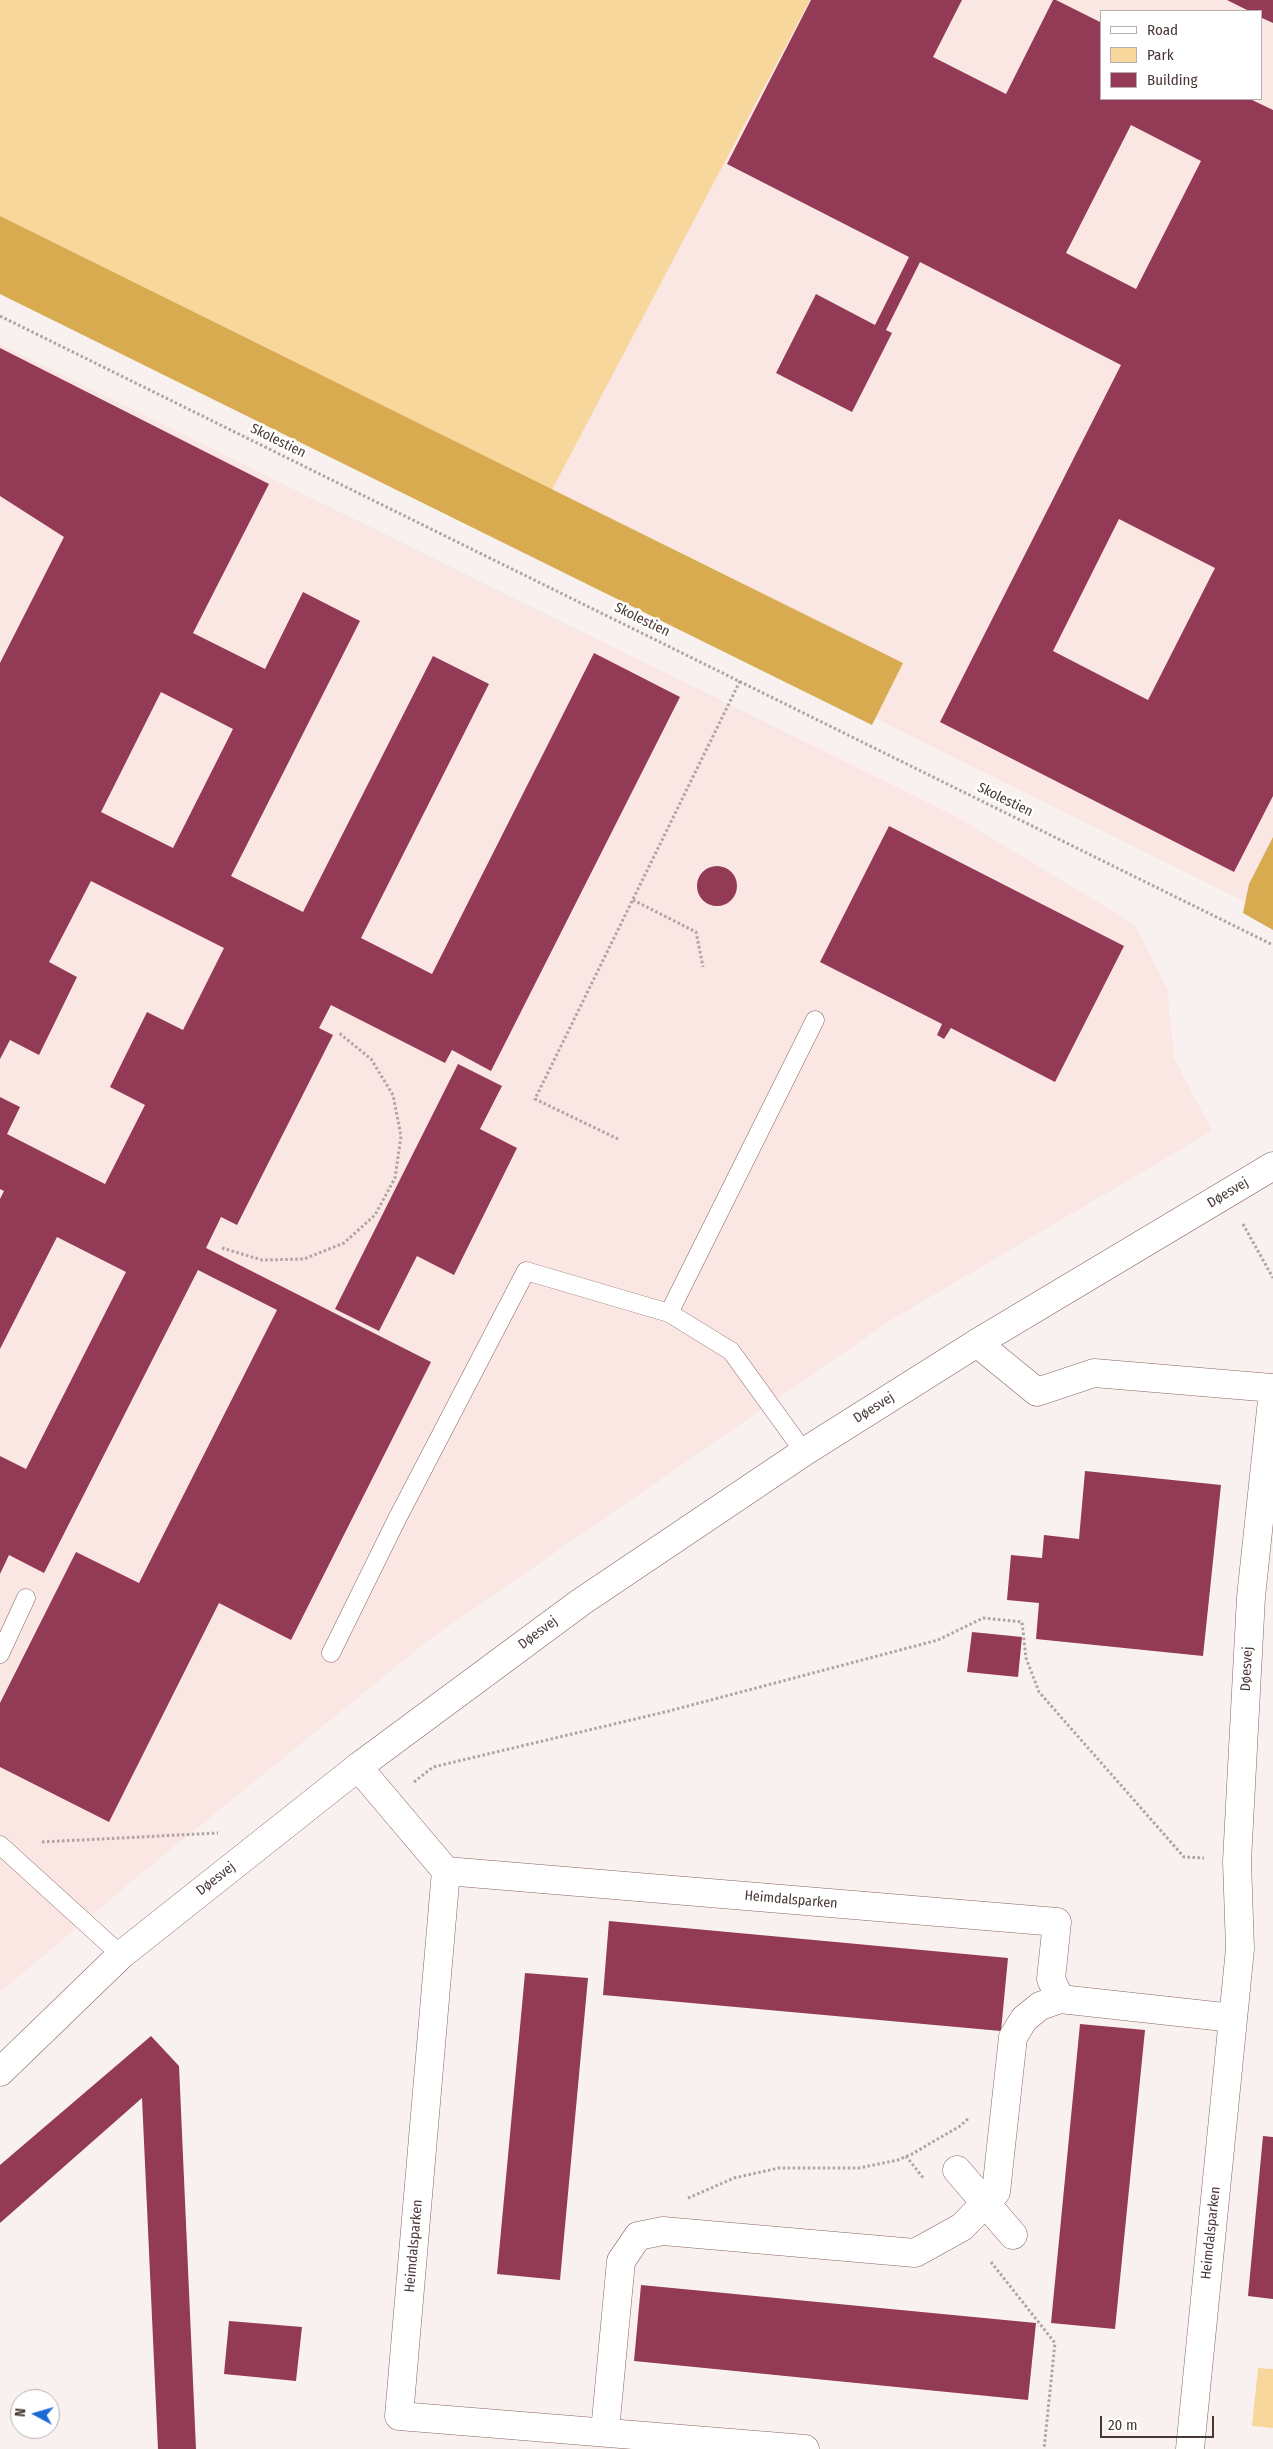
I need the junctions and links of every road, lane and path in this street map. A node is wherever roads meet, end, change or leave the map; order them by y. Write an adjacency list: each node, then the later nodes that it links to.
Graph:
1 (0, 316): 2 (path, Skolestien)
2 (740, 682): 3 (path); 4 (path, Skolestien)
3 (633, 900): 5 (path); 8 (path)
4 (1273, 945)
5 (703, 967)
6 (814, 1020): 13 (lane)
7 (338, 1032): 11 (path)
8 (618, 1140)
9 (1273, 1166): 10 (street, Døesvej)
10 (1226, 1194): 12 (path); 14 (street, Døesvej)
11 (222, 1248)
12 (1273, 1278)
13 (669, 1314): 16 (lane); 18 (lane)
14 (977, 1343): 15 (street, Døesvej); 16 (street, Døesvej)
15 (1273, 1389): 25 (street, Døesvej)
16 (804, 1452): 20 (street, Døesvej)
17 (26, 1598): 19 (lane)
18 (331, 1653)
19 (0, 1654)
20 (358, 1767): 21 (street); 28 (street, Døesvej)
21 (388, 1803): 25 (path); 26 (street)
22 (219, 1833): 23 (path)
23 (40, 1842)
24 (0, 1845): 28 (lane)
25 (1237, 1860): 27 (street, Døesvej)
26 (446, 1871): 29 (street, Heimdalsparken); 40 (street, Heimdalsparken)
27 (1240, 1949): 30 (street, Heimdalsparken)
28 (121, 1955): 31 (street, Døesvej)
29 (1060, 1999): 30 (street); 32 (street)
30 (1233, 2018): 43 (street, Heimdalsparken)
31 (0, 2072)
32 (1008, 2082): 33 (path); 37 (street)
33 (906, 2156): 35 (path); 36 (path)
34 (957, 2170): 37 (street)
35 (928, 2184)
36 (683, 2202)
37 (985, 2203): 38 (street); 39 (street)
38 (962, 2227): 40 (street); 42 (path)
39 (1013, 2235)
40 (605, 2431): 41 (street, Heimdalsparken)
41 (804, 2449)
42 (1044, 2449)
43 (1190, 2449)

